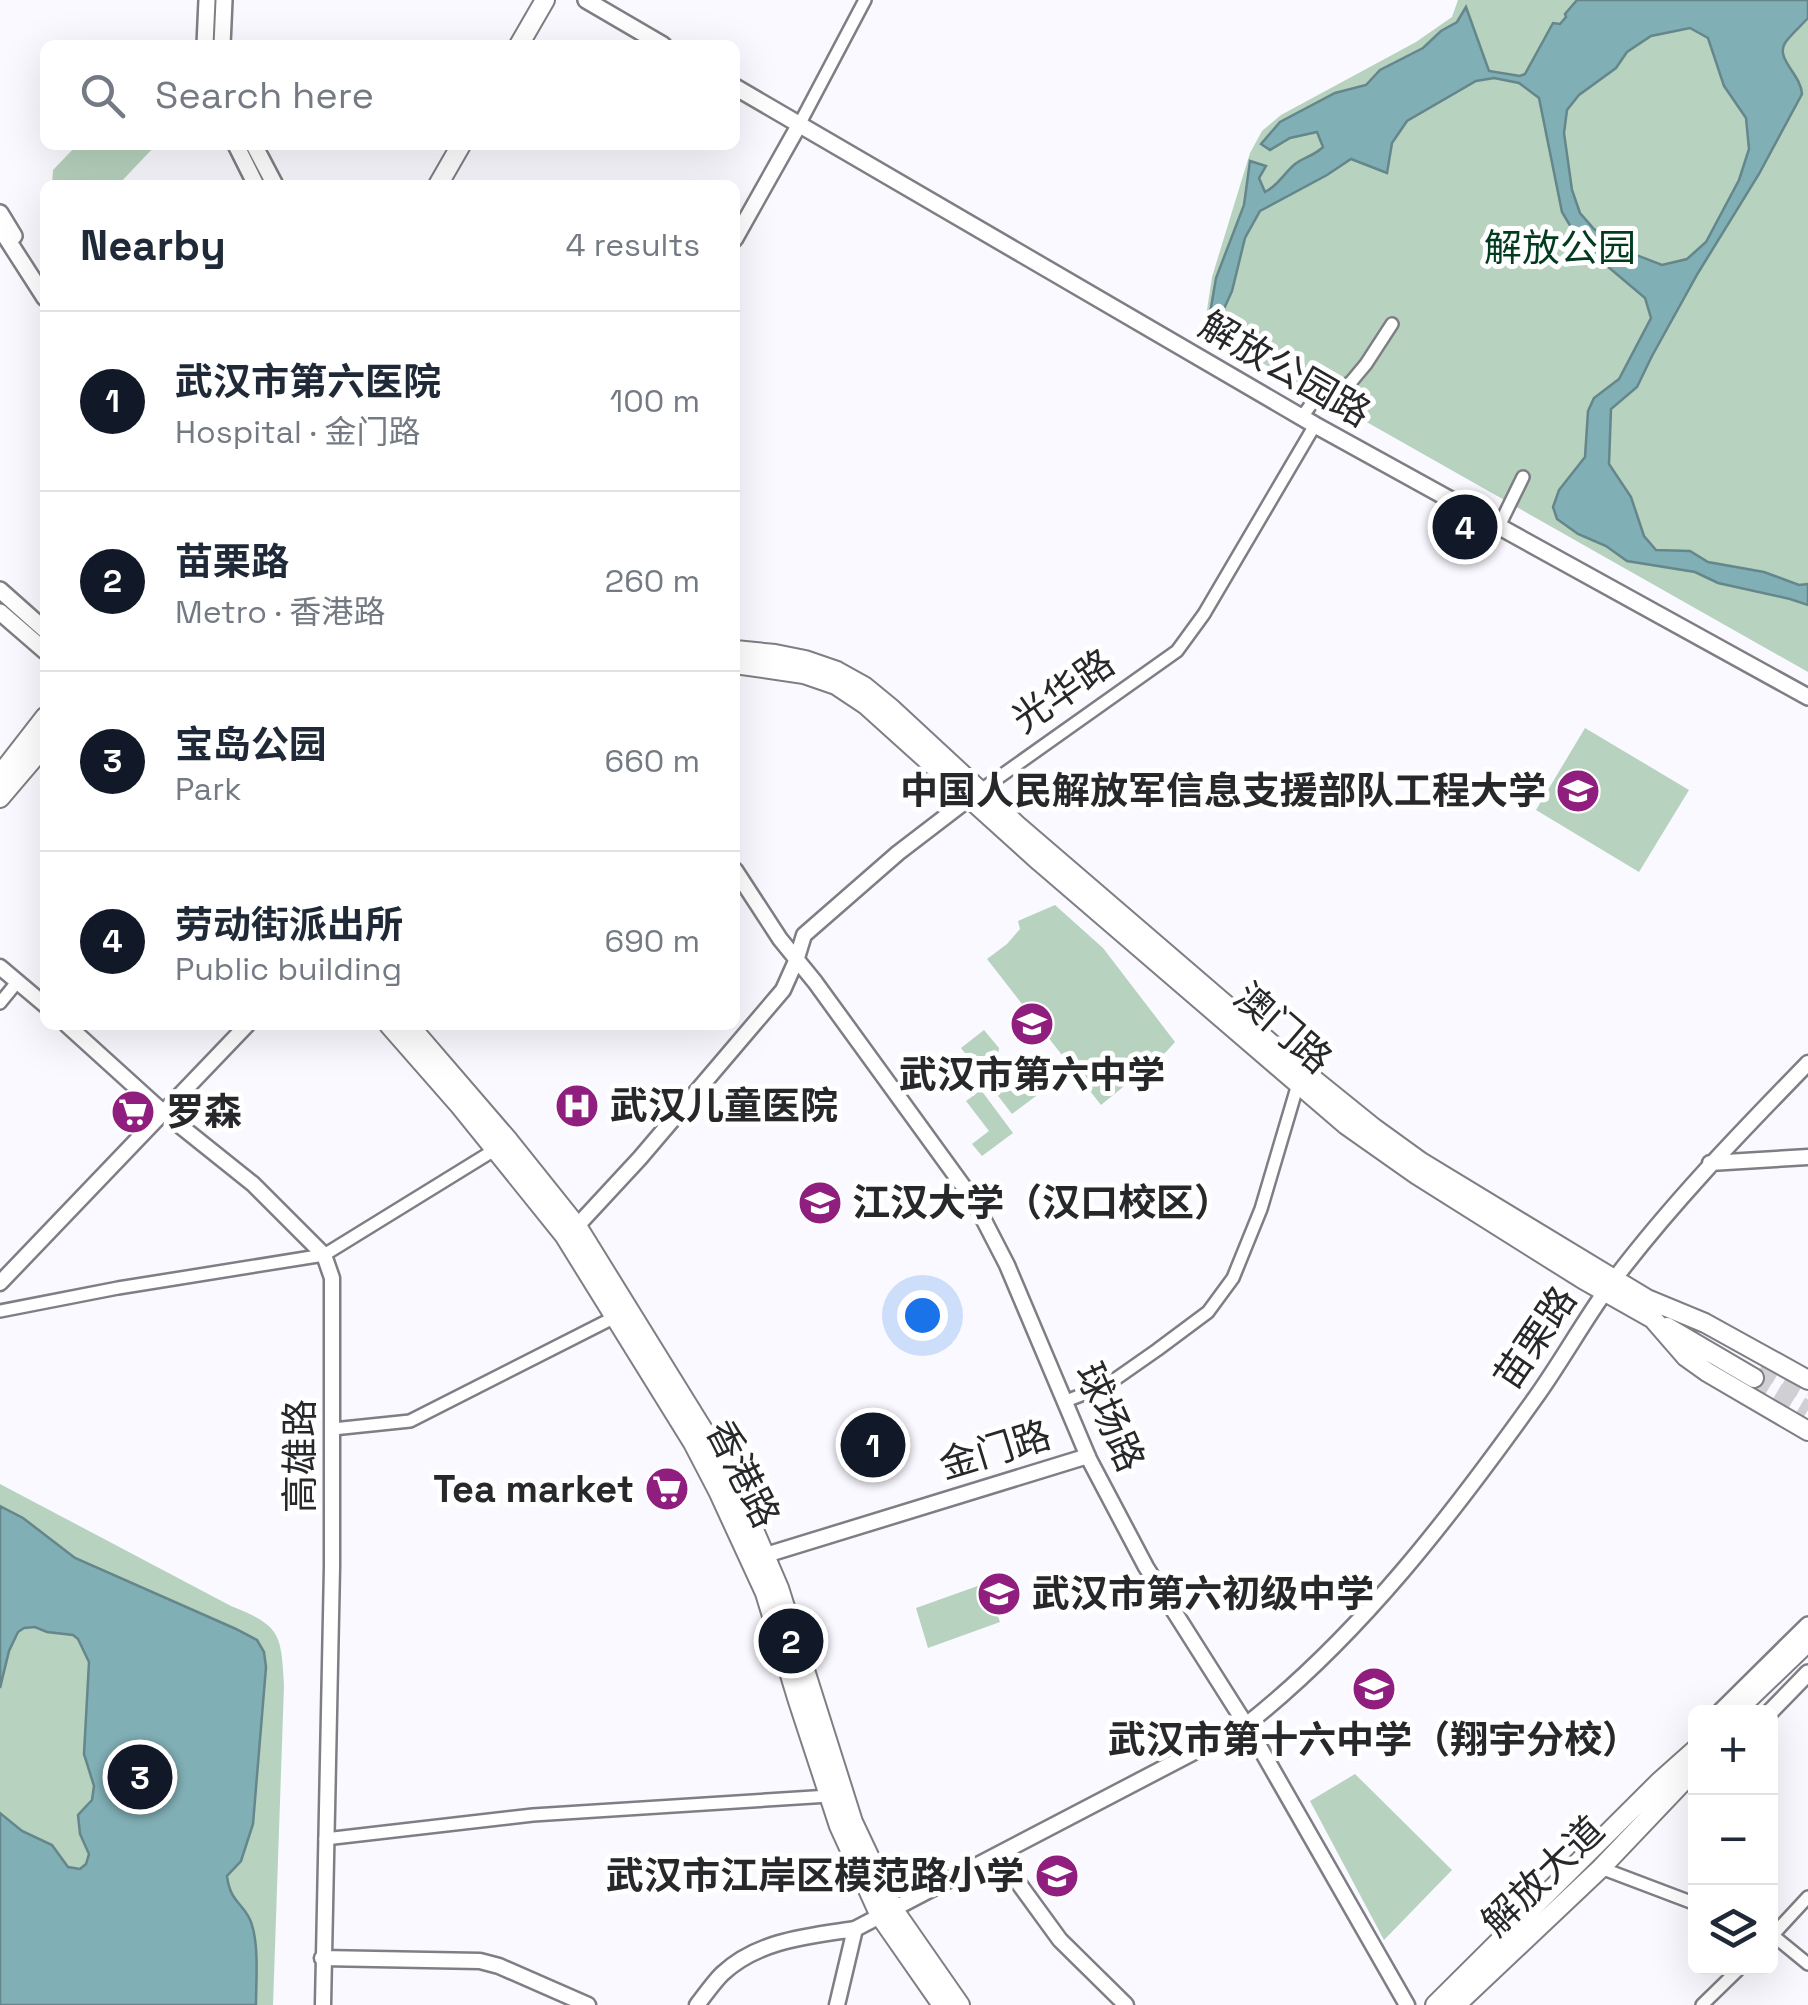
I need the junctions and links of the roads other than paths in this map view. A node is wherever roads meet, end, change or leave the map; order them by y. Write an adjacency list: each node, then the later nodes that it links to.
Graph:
1 (207, 0): 7 (main road)
2 (224, 0): 8 (main road)
3 (532, 0): 9 (main road)
4 (545, 0): 10 (main road)
5 (586, 0): 11 (main road)
6 (865, 0): 13 (street)
7 (205, 40)
8 (222, 40)
9 (509, 40)
10 (522, 40)
11 (654, 40)
12 (740, 90): 13 (main road, 解放公园路)
13 (800, 125): 24 (street); 28 (main road, 解放公园路)
14 (238, 150): 18 (main road)
15 (257, 150): 19 (main road)
16 (447, 150): 20 (main road)
17 (458, 150): 21 (main road)
18 (254, 180)
19 (272, 180)
20 (431, 180)
21 (441, 180)
22 (0, 212): 25 (main road)
23 (0, 228): 26 (main road)
24 (740, 230)
25 (40, 272)
26 (40, 290)
27 (1392, 324): 28 (street)
28 (1309, 421): 30 (main road, 解放公园路); 41 (street, 光华路)
29 (1523, 477): 30 (street)
30 (1498, 526): 37 (main road, 解放公园路)
31 (0, 590): 33 (main road)
32 (0, 612): 34 (main road)
33 (40, 626)
34 (40, 647)
35 (740, 651): 41 (main road, 澳门路)
36 (740, 665): 41 (main road, 澳门路)
37 (1808, 698)
38 (40, 723): 40 (main road)
39 (40, 751): 42 (main road)
40 (0, 775)
41 (975, 794): 44 (street, 光华路); 54 (main road, 澳门路); 62 (main road, 澳门路)
42 (0, 798)
43 (740, 878): 44 (street, 球场路)
44 (796, 962): 59 (street, 光华路); 68 (street, 球场路)
45 (0, 967): 46 (street)
46 (18, 982): 47 (street); 48 (street)
47 (40, 1001)
48 (0, 1003)
49 (73, 1030): 55 (street)
50 (243, 1030): 55 (street)
51 (393, 1030): 56 (main road, 香港路)
52 (413, 1030): 59 (main road, 香港路)
53 (1808, 1062): 58 (street, 苗栗路)
54 (1298, 1084): 62 (main road, 澳门路); 68 (street)
55 (163, 1112): 60 (street); 61 (street)
56 (496, 1149): 59 (main road, 香港路); 60 (street)
57 (1808, 1157): 58 (street)
58 (1710, 1163): 62 (street, 苗栗路)
59 (570, 1230): 65 (main road, 香港路); 72 (main road, 香港路)
60 (324, 1254): 64 (street); 69 (street, 高雄路)
61 (0, 1284)
62 (1610, 1286): 63 (main road, 澳门路); 66 (main road, 澳门路); 81 (street, 苗栗路)
63 (1647, 1299): 66 (main road); 67 (main road, 澳门路)
64 (0, 1311)
65 (615, 1317): 69 (street); 72 (main road, 香港路)
66 (1653, 1319): 70 (main road, 澳门路)
67 (1808, 1380)
68 (1066, 1401): 71 (street, 球场路)
69 (333, 1429): 87 (street, 高雄路)
70 (1808, 1430)
71 (1088, 1456): 72 (street, 金门路); 81 (street, 球场路)
72 (758, 1558): 86 (main road, 香港路); 92 (main road, 香港路)
73 (1808, 1625): 77 (main road)
74 (1808, 1642): 78 (main road)
75 (1808, 1658): 79 (main road)
76 (1808, 1673): 80 (main road)
77 (1727, 1705)
78 (1743, 1705)
79 (1759, 1705)
80 (1777, 1705)
81 (1246, 1726): 88 (street, 苗栗路); 107 (street, 球场路)
82 (1688, 1753): 85 (main road, 解放大道)
83 (1688, 1760): 85 (main road, 解放大道)
84 (1688, 1776): 85 (main road, 解放大道)
85 (1663, 1790): 89 (main road, 解放大道); 99 (main road, 解放大道)
86 (830, 1796): 87 (street); 92 (main road, 香港路)
87 (325, 1838): 96 (street, 高雄路)
88 (998, 1855): 92 (street, 苗栗路); 106 (street)
89 (1601, 1868): 91 (street); 99 (main road, 解放大道)
90 (1808, 1897): 94 (street)
91 (1688, 1901)
92 (887, 1912): 93 (street, 苗栗路); 104 (main road, 香港路); 105 (main road, 香港路)
93 (855, 1929): 102 (street, 苗栗路); 103 (street)
94 (1778, 1929)
95 (1778, 1940): 97 (street)
96 (322, 1958): 100 (street, 高雄路); 101 (street)
97 (1808, 1964)
98 (1733, 1975): 109 (street)
99 (1457, 1999): 108 (main road, 解放大道)
100 (323, 2005)
101 (588, 2005)
102 (697, 2005)
103 (837, 2005)
104 (942, 2005)
105 (960, 2005)
106 (1126, 2005)
107 (1406, 2005)
108 (1432, 2005)
109 (1702, 2005)

